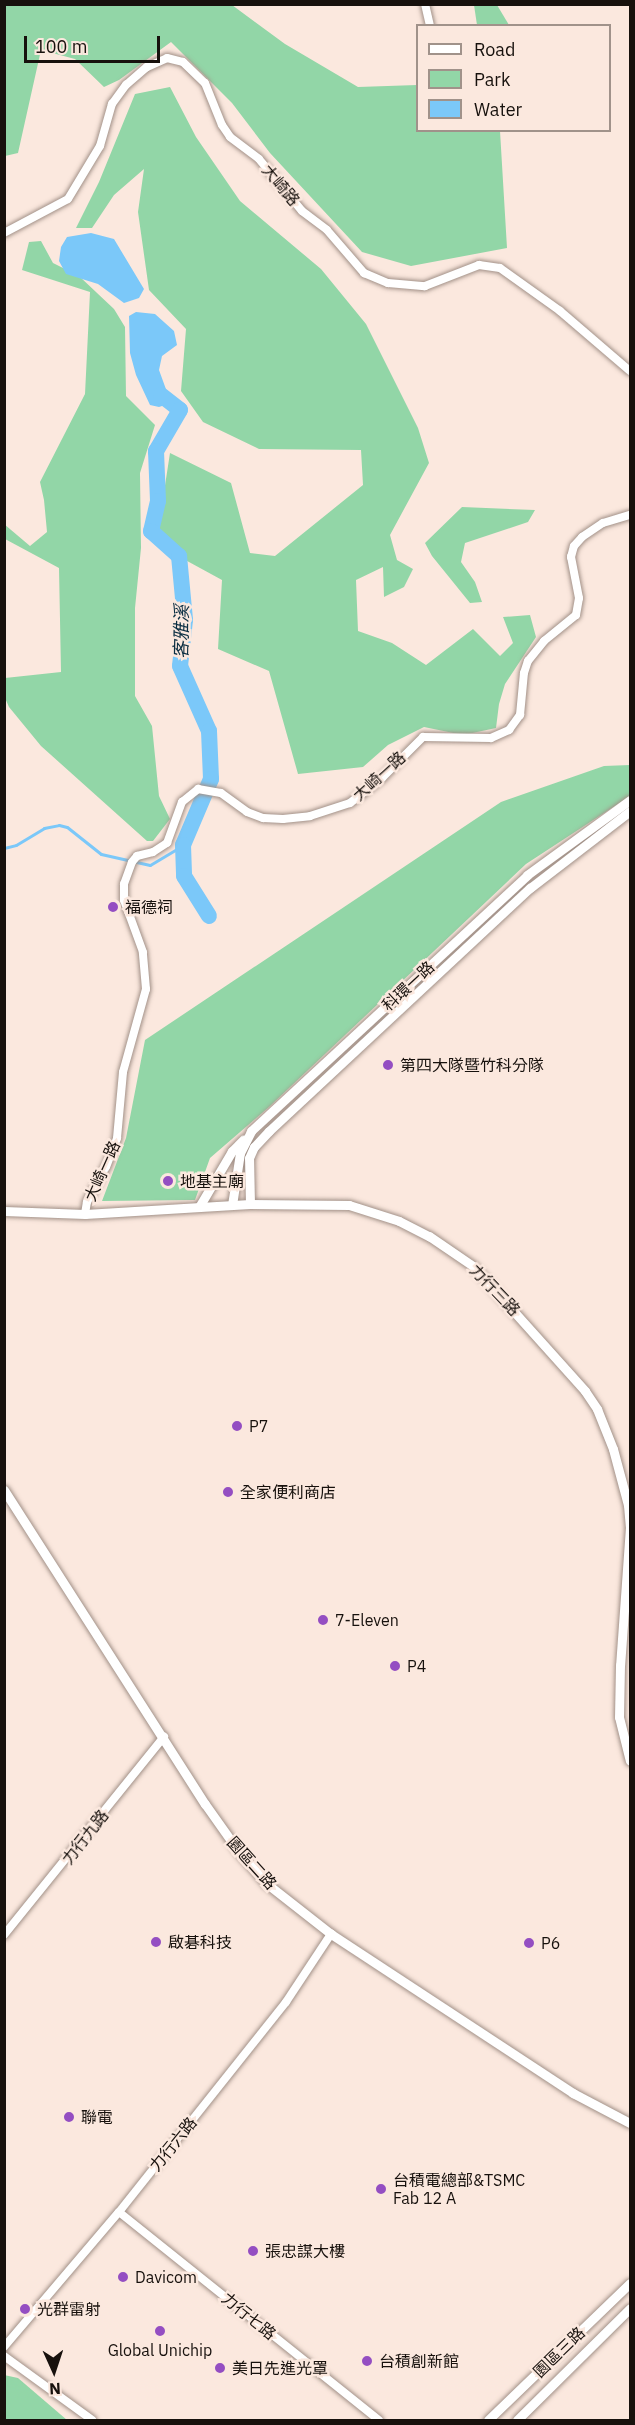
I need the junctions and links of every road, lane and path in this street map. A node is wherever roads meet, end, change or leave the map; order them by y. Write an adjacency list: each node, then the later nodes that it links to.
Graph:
1 (425, 4): 2 (street)
2 (430, 24)
3 (4, 233): 4 (street, 大崎路)
4 (630, 371)
5 (630, 515): 13 (street, 大崎一路)
6 (630, 800): 8 (street, 科環一路)
7 (630, 811): 9 (street, 科環一路)
8 (247, 1137): 10 (street, 科環一路); 11 (street)
9 (250, 1204): 10 (street, 力行三路); 16 (street, 力行三路)
10 (232, 1205): 11 (street, 力行三路)
11 (198, 1207): 13 (street, 力行三路)
12 (4, 1211): 13 (street, 力行三路)
13 (85, 1214)
14 (4, 1490): 15 (street, 園區二路)
15 (164, 1737): 17 (street, 力行九路); 18 (street, 園區二路)
16 (630, 1761)
17 (4, 1935)
18 (332, 1935): 19 (street, 園區二路); 22 (street, 力行六路)
19 (619, 2119): 20 (street, 園區二路); 21 (street, 園區二路)
20 (630, 2123)
21 (630, 2129)
22 (119, 2212): 25 (street, 力行六路); 28 (street, 力行七路)
23 (630, 2283): 29 (street, 園區三路)
24 (630, 2308): 30 (street, 園區三路)
25 (4, 2347)
26 (4, 2356): 27 (street)
27 (92, 2421)
28 (379, 2421)
29 (488, 2421)
30 (517, 2421)

